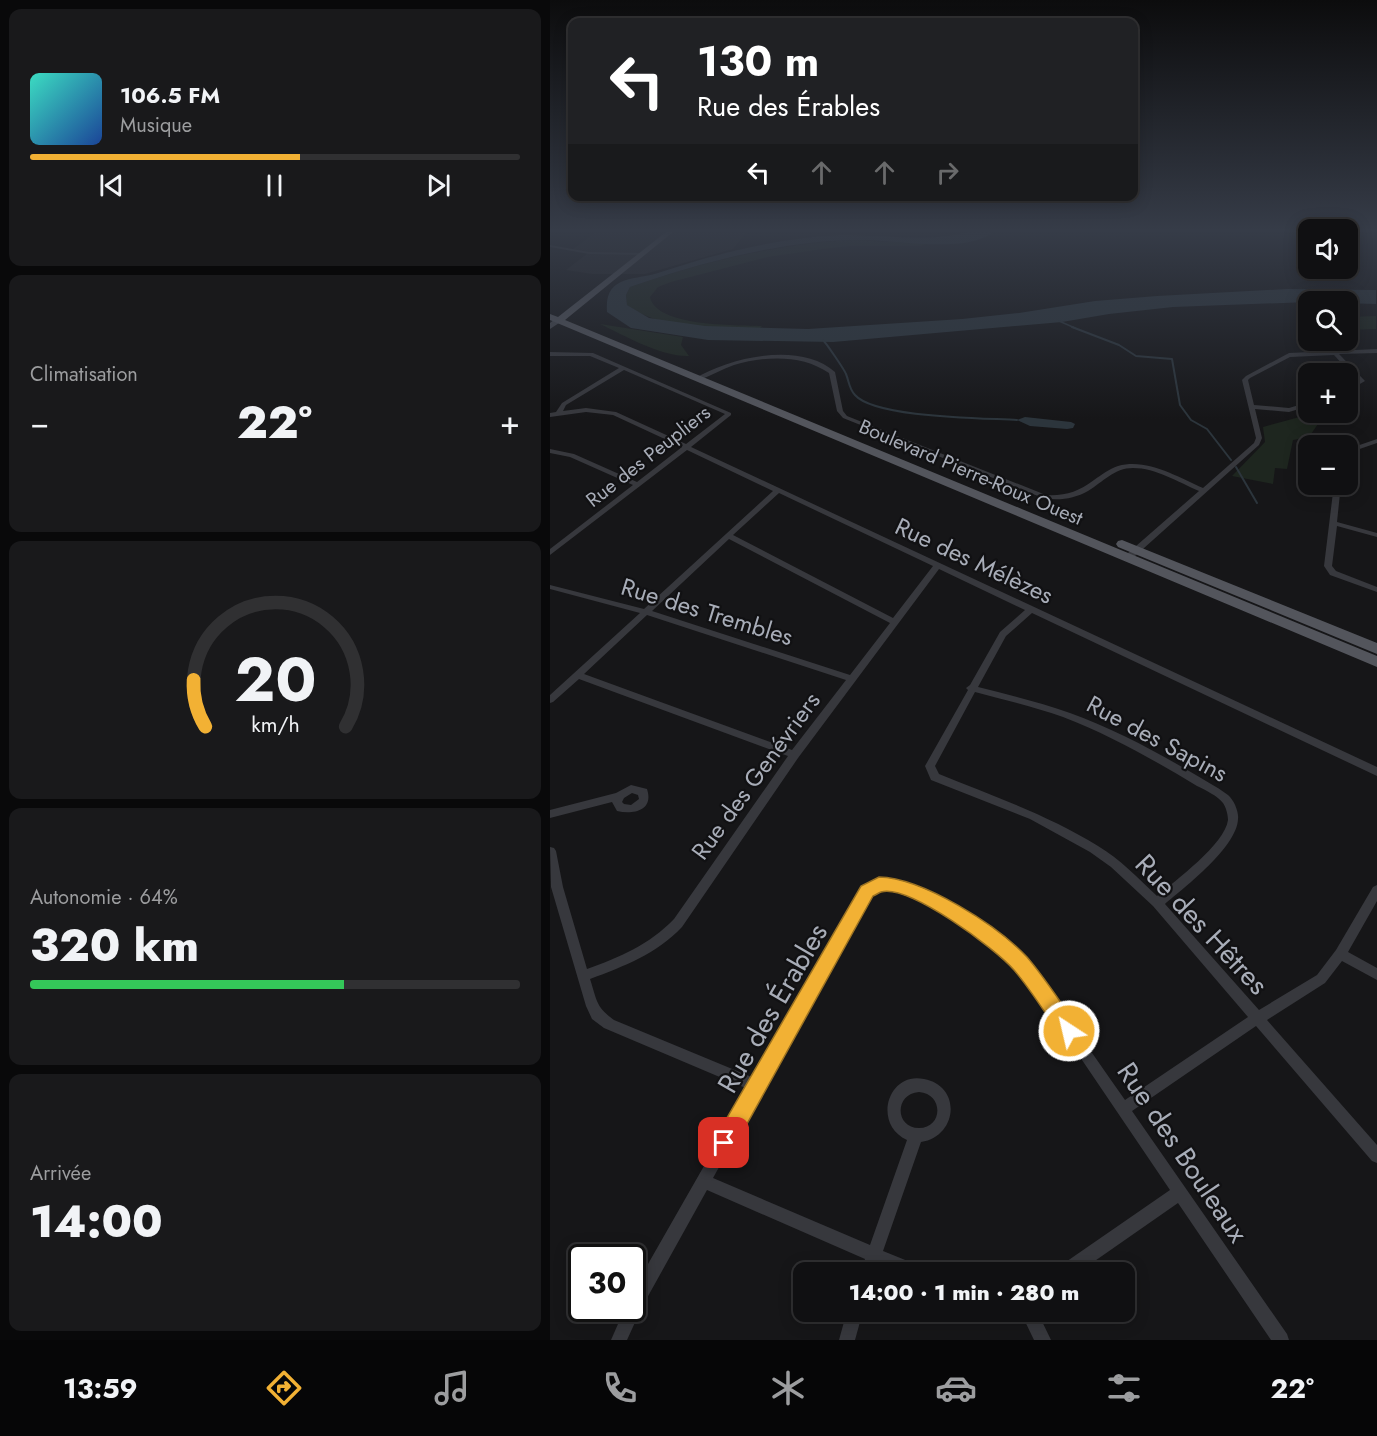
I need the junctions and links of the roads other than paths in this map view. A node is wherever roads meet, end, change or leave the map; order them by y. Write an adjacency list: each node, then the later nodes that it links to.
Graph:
1 (589, 295): 3 (main road)
2 (550, 310): 3 (main road, Boulevard Pierre-Roux Ouest)
3 (555, 320): 9 (main road, Boulevard Pierre-Roux Ouest)
4 (1376, 351): 5 (street)
5 (1335, 353): 7 (street); 10 (street)
6 (550, 354): 8 (street, Rue des Peupliers)
7 (1345, 363)
8 (624, 368): 12 (street); 15 (street, Rue des Peupliers)
9 (703, 377): 19 (street); 26 (main road, Boulevard Pierre-Roux Ouest)
10 (1252, 407): 11 (street); 19 (street)
11 (1298, 407)
12 (559, 413): 13 (street, Rue des Mélèzes); 15 (street, Rue des Mélèzes)
13 (550, 415)
14 (1375, 443): 16 (street)
15 (688, 447): 18 (street, Rue des Peupliers); 20 (street, Rue des Mélèzes)
16 (1358, 448)
17 (550, 451): 18 (street)
18 (638, 485): 25 (street, Rue des Peupliers)
19 (1202, 490): 26 (street)
20 (777, 491): 24 (street); 27 (street, Rue des Mélèzes)
21 (1337, 495): 22 (street)
22 (1333, 524): 23 (street); 29 (street)
23 (1376, 535)
24 (728, 536): 31 (street); 32 (street)
25 (550, 553)
26 (1132, 554): 33 (main road, Boulevard Pierre-Roux Ouest); 34 (main road, Boulevard Pierre-Roux Ouest)
27 (937, 566): 30 (street, Rue des Mélèzes); 32 (street, Rue des Genévriers)
28 (550, 587): 31 (street, Rue des Trembles)
29 (1376, 590)
30 (1031, 609): 37 (street, Rue des Hêtres); 40 (street, Rue des Mélèzes)
31 (647, 612): 35 (street); 36 (street, Rue des Trembles)
32 (895, 622): 36 (street, Rue des Genévriers)
33 (1376, 649)
34 (1376, 662)
35 (578, 675): 38 (street); 39 (street)
36 (852, 679): 39 (street, Rue des Genévriers)
37 (971, 688): 47 (street, Rue des Hêtres); 47 (street, Rue des Sapins)
38 (550, 700)
39 (794, 755): 50 (street, Rue des Genévriers)
40 (1376, 772)
41 (619, 796): 42 (street)
42 (550, 814)
43 (550, 851): 44 (street)
44 (554, 889): 50 (street)
45 (1376, 890): 48 (street)
46 (867, 891): 52 (street, Rue des Érables); 53 (street, Rue des Bouleaux)
47 (1158, 903): 51 (street, Rue des Hêtres)
48 (1340, 954): 49 (street); 51 (street)
49 (1376, 975)
50 (583, 976): 52 (street)
51 (1256, 1019): 53 (street); 55 (street, Rue des Hêtres)
52 (757, 1086): 56 (street, Rue des Érables)
53 (1123, 1109): 57 (street, Rue des Bouleaux)
54 (916, 1135): 58 (street)
55 (1376, 1156)
56 (703, 1181): 58 (street); 64 (street, Rue des Érables)
57 (1179, 1193): 61 (street); 67 (street, Rue des Bouleaux)
58 (874, 1255): 59 (street); 60 (street)
59 (872, 1262)
60 (890, 1262)
61 (1080, 1262)
62 (852, 1322): 65 (street)
63 (1034, 1322): 66 (street)
64 (619, 1340)
65 (847, 1340)
66 (1043, 1340)
67 (1281, 1340)

